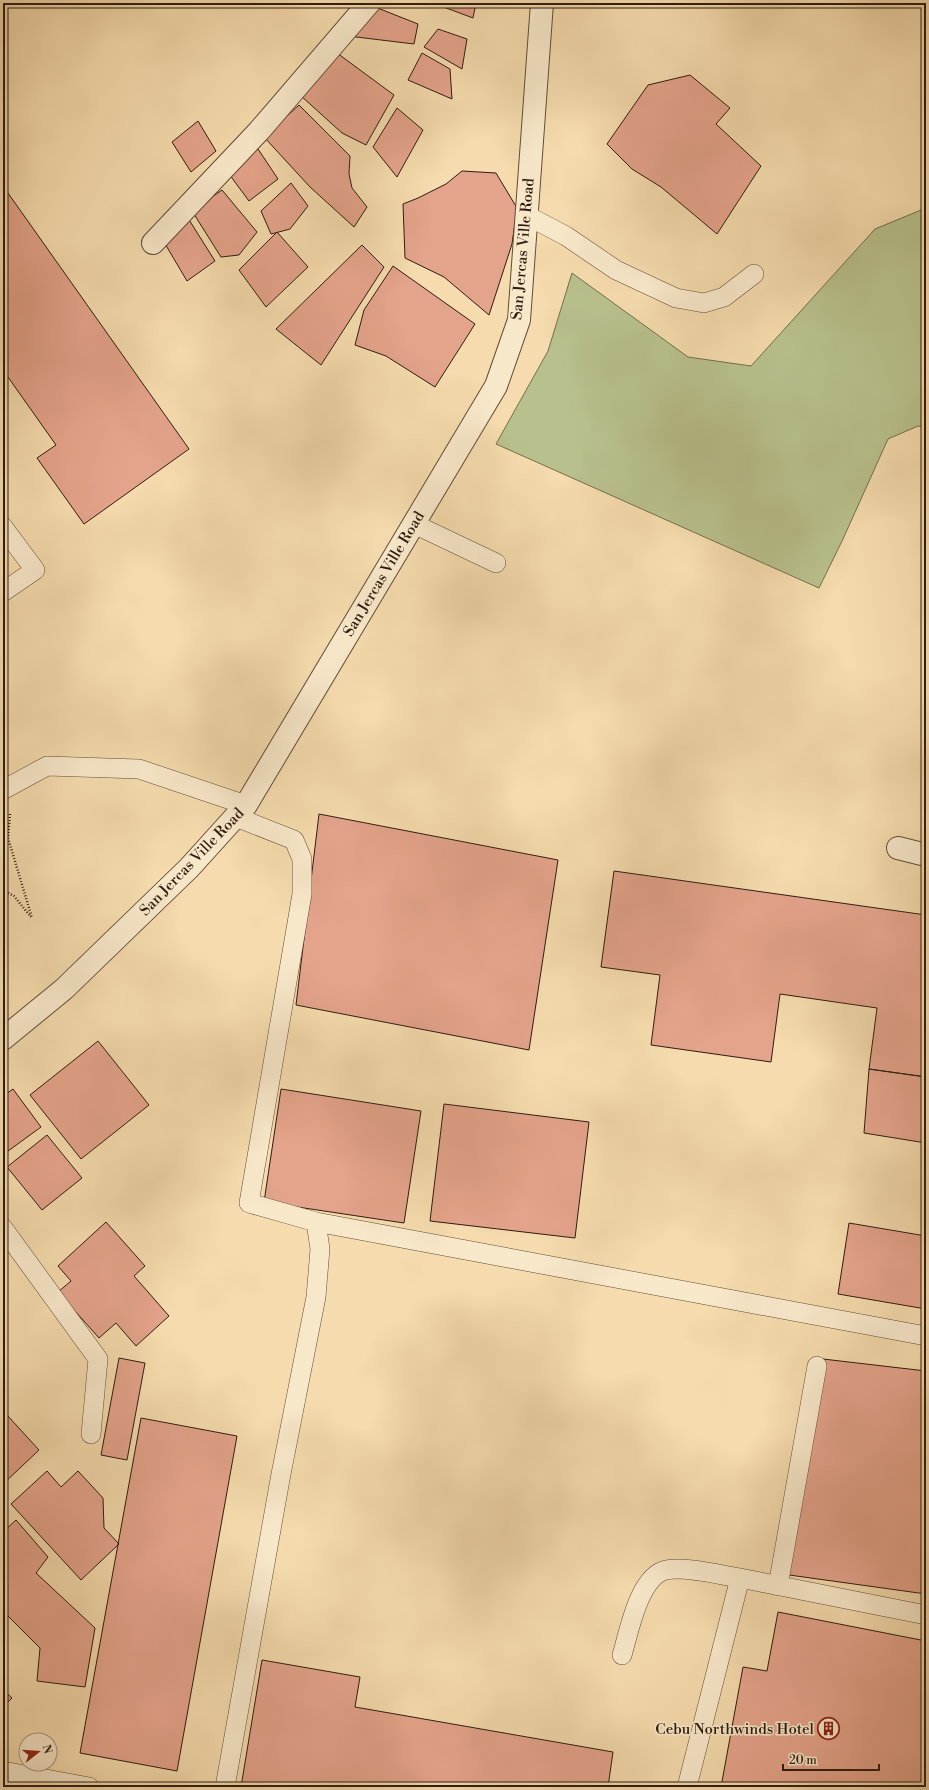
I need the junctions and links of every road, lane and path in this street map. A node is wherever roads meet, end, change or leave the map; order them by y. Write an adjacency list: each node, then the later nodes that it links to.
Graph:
1 (369, 3): 4 (street)
2 (542, 3): 3 (street, San Jercas Ville Road)
3 (526, 215): 5 (lane); 6 (street, San Jercas Ville Road)
4 (154, 243)
5 (754, 274)
6 (414, 524): 8 (lane); 11 (street, San Jercas Ville Road)
7 (3, 527): 9 (lane)
8 (496, 564)
9 (3, 592)
10 (8, 787): 11 (lane); 14 (path)
11 (241, 811): 15 (street, San Jercas Ville Road); 16 (lane)
12 (898, 848): 13 (street)
13 (926, 855)
14 (3, 890)
15 (3, 1039)
16 (316, 1222): 18 (lane); 27 (lane)
17 (3, 1228): 20 (lane)
18 (926, 1336)
19 (817, 1366): 22 (lane)
20 (91, 1434)
21 (740, 1578): 22 (lane); 24 (lane); 28 (lane)
22 (778, 1586): 23 (lane)
23 (926, 1615)
24 (622, 1655)
25 (3, 1771): 26 (lane)
26 (89, 1787)
27 (225, 1787)
28 (687, 1787)

